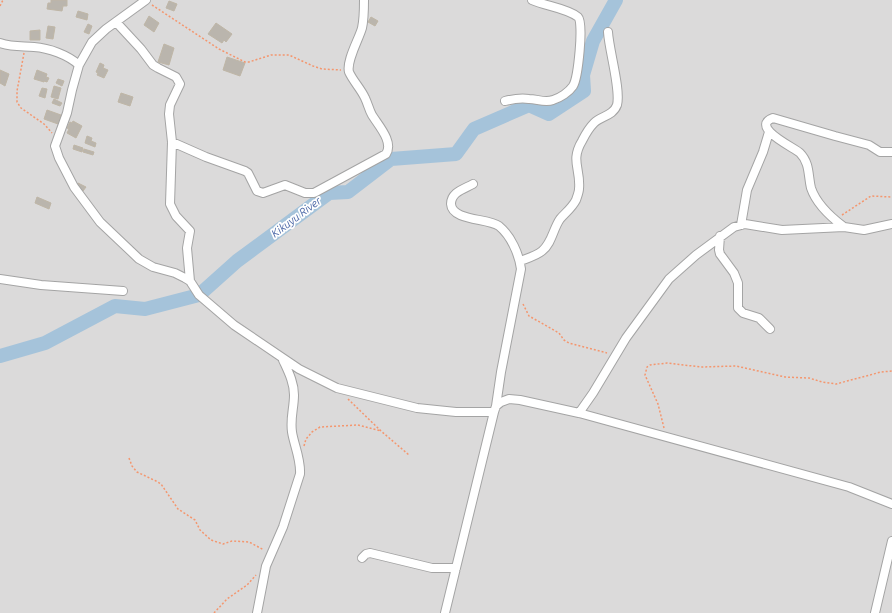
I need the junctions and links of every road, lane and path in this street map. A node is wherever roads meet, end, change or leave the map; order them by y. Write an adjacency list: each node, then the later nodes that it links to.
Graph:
1 (3, 0): 5 (path)
2 (146, 0): 6 (street); 11 (path)
3 (364, 0): 11 (street)
4 (532, 0): 12 (street)
5 (0, 6)
6 (116, 22): 10 (street); 15 (street)
7 (608, 32): 24 (street)
8 (0, 43): 9 (street)
9 (25, 48): 10 (street); 14 (path)
10 (79, 65): 14 (street)
11 (349, 67): 15 (street)
12 (505, 101)
13 (769, 132): 16 (street); 19 (street); 21 (street)
14 (58, 140): 26 (street)
15 (172, 142): 26 (street)
16 (892, 152)
17 (473, 184): 24 (street)
18 (892, 197): 19 (path)
19 (834, 220): 22 (street)
20 (892, 224): 22 (street)
21 (741, 225): 22 (street); 23 (street)
22 (844, 228)
23 (720, 236): 29 (street); 30 (street)
24 (520, 261): 28 (street)
25 (0, 279): 27 (street)
26 (190, 281): 31 (street)
27 (123, 291)
28 (516, 297): 30 (path); 34 (street)
29 (770, 329)
30 (614, 357): 35 (street)
31 (283, 359): 34 (street); 43 (street)
32 (892, 371): 37 (path)
33 (347, 398): 36 (path)
34 (495, 409): 35 (street); 46 (street)
35 (579, 413): 37 (street)
36 (382, 431): 38 (path); 39 (path)
37 (666, 437): 41 (street)
38 (304, 446)
39 (409, 454)
40 (129, 458): 43 (path)
41 (892, 504)
42 (892, 541): 50 (street)
43 (271, 553): 45 (street)
44 (362, 558): 46 (street)
45 (266, 566): 47 (path); 48 (street)
46 (456, 568): 49 (street)
47 (214, 613)
48 (257, 613)
49 (445, 613)
50 (875, 613)

